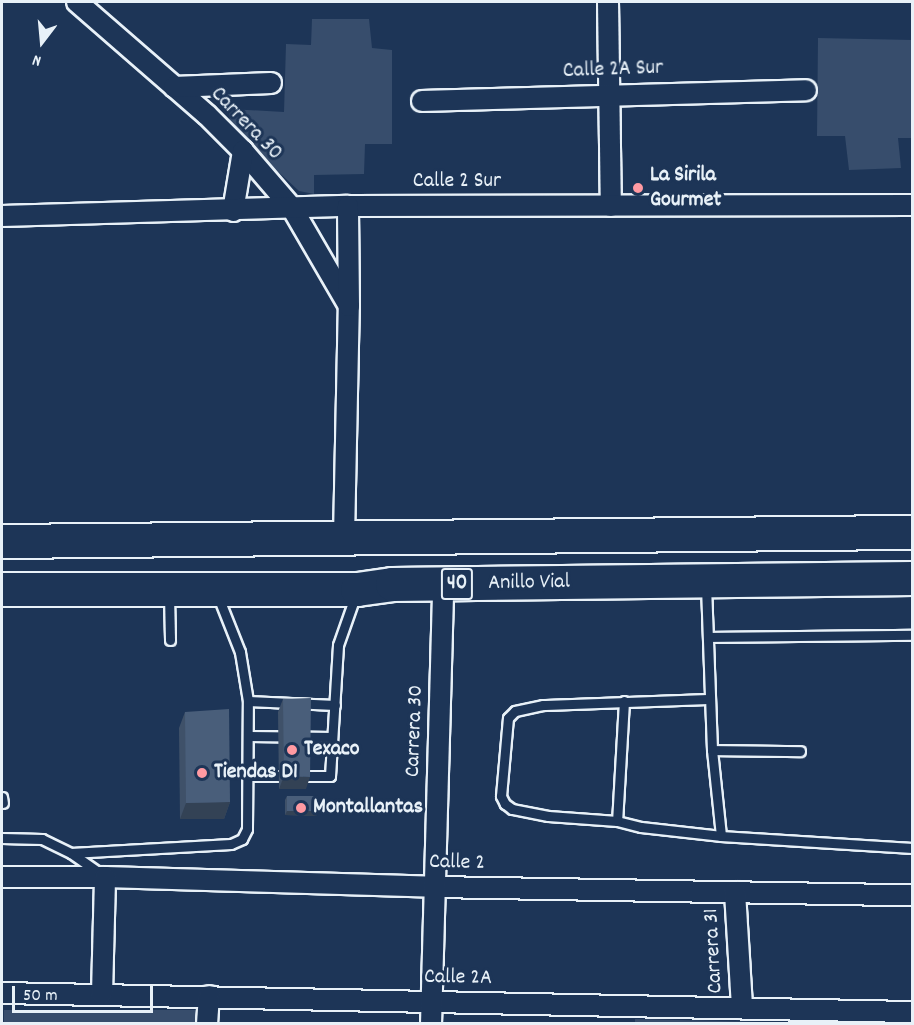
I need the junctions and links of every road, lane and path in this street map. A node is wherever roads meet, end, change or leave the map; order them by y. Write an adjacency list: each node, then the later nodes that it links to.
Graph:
1 (77, 2): 3 (street, Carrera 30)
2 (608, 2): 7 (street)
3 (94, 9): 5 (street, Carrera 30)
4 (272, 83): 5 (street)
5 (174, 87): 9 (street, Carrera 30)
6 (806, 90): 7 (street, Calle 2A Sur)
7 (608, 94): 8 (street, Calle 2A Sur); 12 (street)
8 (422, 101)
9 (243, 151): 13 (street, Carrera 30); 14 (street)
10 (912, 205): 12 (street, Calle 2 Sur)
11 (348, 206): 12 (street, Calle 2 Sur); 13 (street, Calle 2 Sur); 16 (street)
12 (610, 206)
13 (292, 208): 14 (street, Calle 2 Sur); 16 (street, Carrera 30)
14 (233, 211): 15 (street, Calle 2 Sur)
15 (2, 216)
16 (349, 306): 18 (street)
17 (912, 532): 18 (highway, 40)
18 (344, 537): 19 (highway, 40)
19 (2, 541)
20 (912, 578): 21 (highway, Anillo Vial / 40)
21 (705, 580): 22 (highway, Anillo Vial / 40); 28 (lane)
22 (443, 584): 25 (highway, Anillo Vial / 40); 46 (street, Carrera 30)
23 (169, 587): 24 (highway, Anillo Vial / 40); 26 (highway, Anillo Vial / 40); 29 (lane)
24 (2, 589)
25 (357, 589): 26 (highway, Anillo Vial / 40); 33 (lane)
26 (215, 590): 31 (lane)
27 (912, 635): 28 (lane)
28 (709, 637): 30 (lane)
29 (171, 640)
30 (710, 699): 32 (lane); 36 (lane)
31 (248, 701): 33 (lane); 34 (lane)
32 (624, 701): 39 (lane); 39 (lane)
33 (334, 705): 35 (lane)
34 (249, 736): 35 (lane); 38 (lane)
35 (332, 737): 38 (lane)
36 (712, 750): 37 (lane); 40 (lane)
37 (800, 752)
38 (249, 776): 43 (lane)
39 (617, 821): 40 (lane)
40 (722, 836): 42 (lane)
41 (2, 838): 43 (lane)
42 (912, 848)
43 (71, 853): 45 (lane)
44 (2, 877): 45 (street, Calle 2)
45 (105, 877): 46 (street, Calle 2); 50 (street)
46 (434, 887): 47 (street, Calle 2); 52 (street, Carrera 30)
47 (735, 892): 48 (street, Calle 2); 53 (street, Carrera 31)
48 (912, 895)
49 (2, 993): 50 (street, Calle 2A)
50 (102, 994): 51 (street, Calle 2A)
51 (209, 996): 52 (street, Calle 2A); 57 (street)
52 (432, 1002): 55 (street, Calle 2A); 58 (street, Carrera 30)
53 (742, 1008): 55 (street, Calle 2A); 56 (street, Calle 2A)
54 (912, 1012): 56 (street, Calle 2A)
55 (625, 1015)
56 (821, 1017)
57 (207, 1023)
58 (431, 1023)

